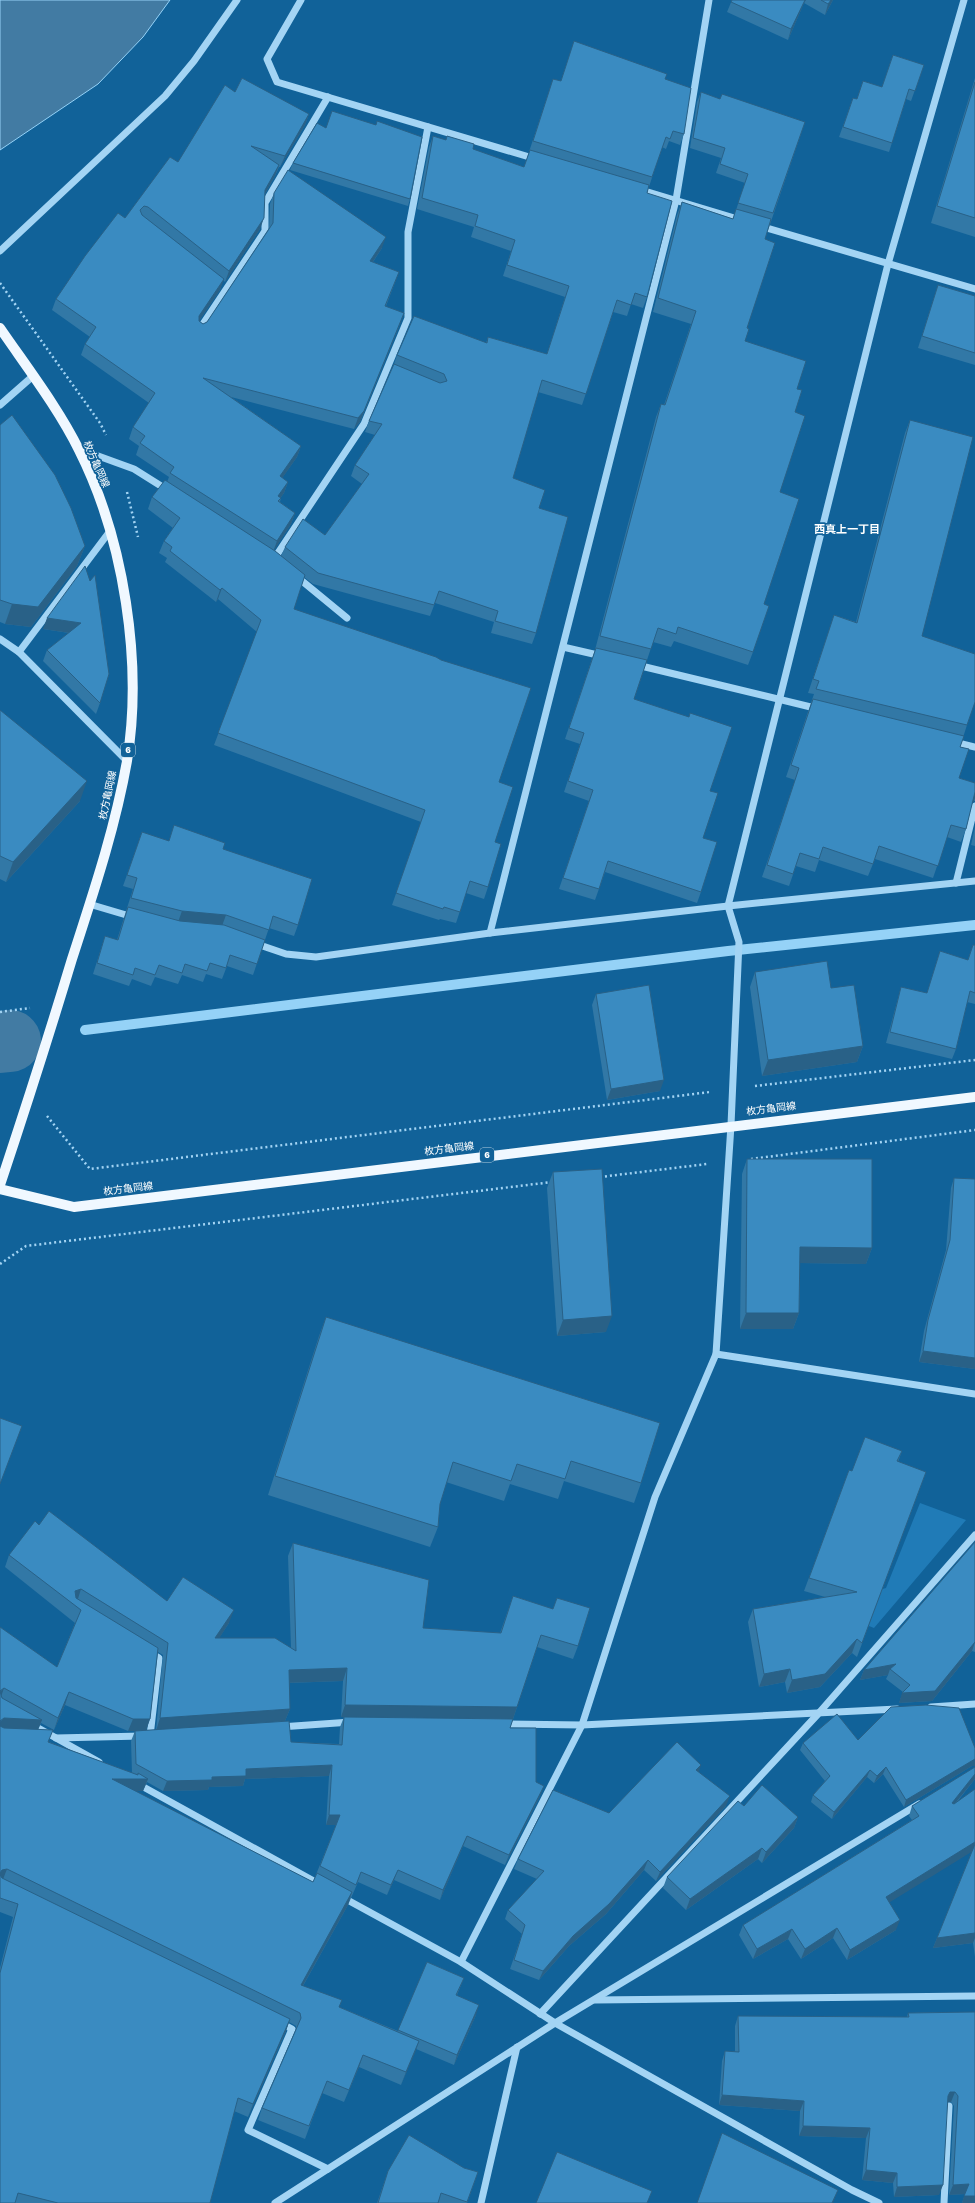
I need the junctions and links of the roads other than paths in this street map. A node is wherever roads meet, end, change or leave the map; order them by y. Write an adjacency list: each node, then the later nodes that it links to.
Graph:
1 (236, 0): 10 (street)
2 (301, 0): 5 (street)
3 (709, 0): 9 (street)
4 (964, 0): 11 (street)
5 (328, 97): 6 (street); 14 (street)
6 (428, 127): 7 (street); 15 (street)
7 (541, 160)
8 (631, 187): 9 (street)
9 (676, 200): 11 (street); 28 (street)
10 (0, 251)
11 (888, 264): 12 (street); 32 (street)
12 (975, 289)
13 (0, 328): 17 (main road, 枚方亀岡線 / 6)
14 (199, 330)
15 (387, 369): 16 (street); 23 (street)
16 (394, 372)
17 (33, 376): 18 (street); 19 (main road, 枚方亀岡線 / 6)
18 (0, 404)
19 (79, 449): 20 (street); 21 (main road, 枚方亀岡線 / 6)
20 (174, 494)
21 (110, 531): 29 (street); 36 (main road, 枚方亀岡線 / 6)
22 (267, 554): 23 (street)
23 (274, 558): 24 (street)
24 (280, 564)
25 (292, 574): 26 (street)
26 (347, 618)
27 (0, 639): 29 (street)
28 (563, 646): 30 (street); 43 (street)
29 (19, 652): 36 (street)
30 (609, 658)
31 (632, 664): 32 (street)
32 (778, 699): 33 (street); 41 (street)
33 (823, 710)
34 (945, 740): 35 (street)
35 (975, 747)
36 (127, 761): 40 (main road, 枚方亀岡線 / 6)
37 (975, 806): 39 (street)
38 (975, 881): 39 (street)
39 (956, 883): 41 (street)
40 (89, 904): 42 (street); 47 (main road, 枚方亀岡線 / 6)
41 (728, 906): 43 (street); 46 (street)
42 (140, 918)
43 (490, 933): 44 (street)
44 (250, 941)
45 (975, 1097): 46 (main road, 枚方亀岡線 / 6)
46 (731, 1125): 48 (main road, 枚方亀岡線 / 6); 49 (street)
47 (0, 1185)
48 (0, 1189)
49 (716, 1354): 50 (street); 60 (street)
50 (975, 1394)
51 (975, 1535): 56 (street)
52 (139, 1646): 63 (street)
53 (975, 1704): 55 (street)
54 (904, 1708): 56 (street)
55 (920, 1708)
56 (818, 1714): 60 (street); 74 (street)
57 (25, 1720): 65 (street)
58 (360, 1723): 61 (street)
59 (495, 1724): 60 (street)
60 (582, 1725): 71 (street)
61 (274, 1727)
62 (158, 1735): 63 (street)
63 (150, 1736): 65 (street)
64 (40, 1738): 65 (street)
65 (56, 1738): 66 (street)
66 (104, 1765)
67 (132, 1781): 69 (street)
68 (927, 1798): 73 (street)
69 (328, 1889)
70 (335, 1893): 71 (street)
71 (461, 1962): 74 (street)
72 (975, 1996): 73 (street)
73 (594, 2000): 76 (street)
74 (540, 2014): 76 (street)
75 (271, 2018): 79 (street)
76 (555, 2024): 77 (street); 82 (street)
77 (517, 2047): 79 (street); 81 (street)
78 (948, 2106): 83 (street)
79 (328, 2169): 80 (street)
80 (275, 2203)
81 (481, 2203)
82 (879, 2203)
83 (944, 2203)

